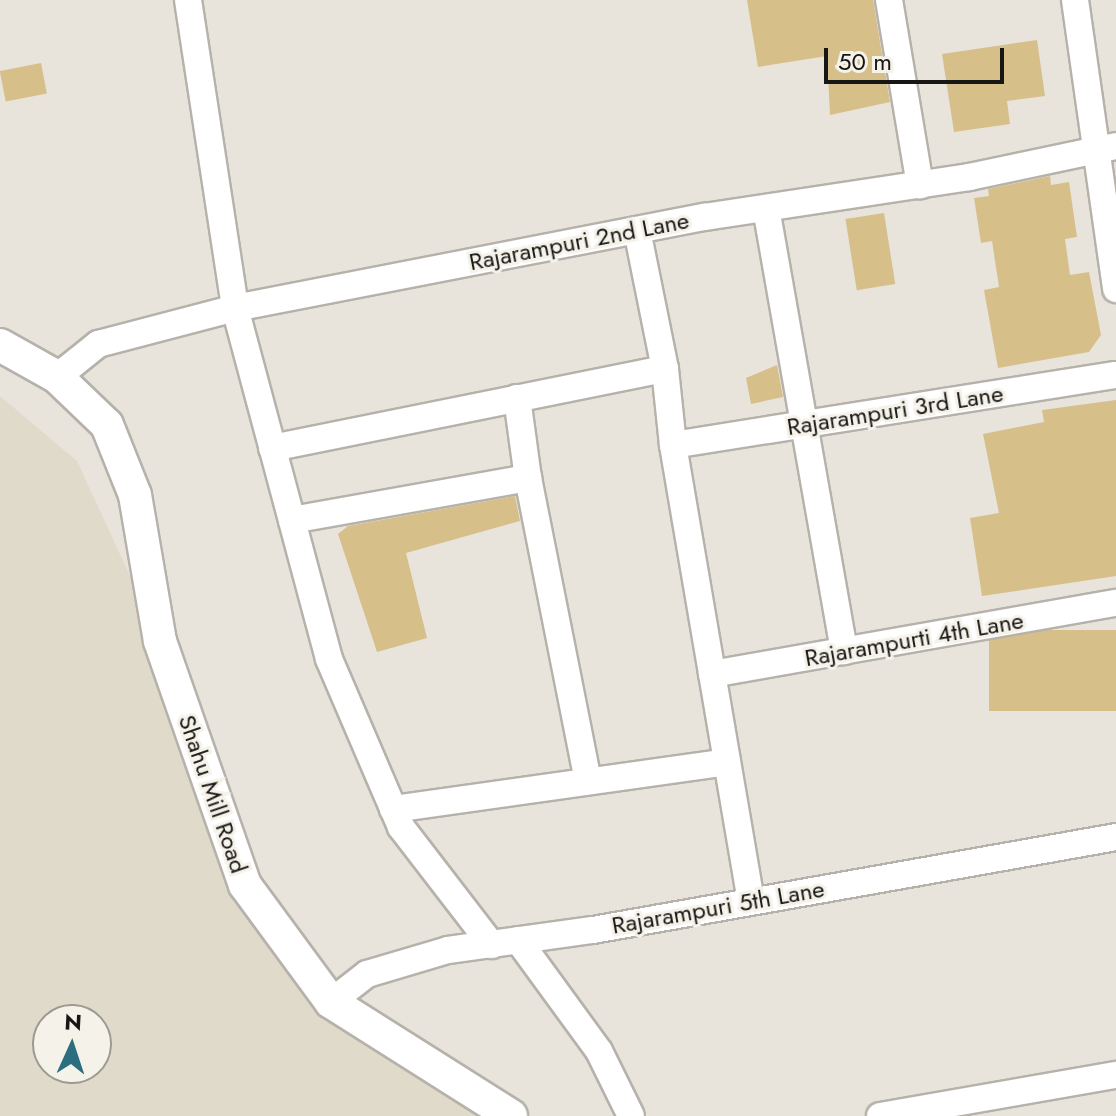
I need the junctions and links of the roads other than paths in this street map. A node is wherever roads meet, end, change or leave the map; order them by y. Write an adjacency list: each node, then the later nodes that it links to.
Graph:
1 (188, 0): 9 (street)
2 (889, 0): 5 (street)
3 (1075, 0): 4 (street)
4 (1106, 148): 5 (street, Rajarampuri 2nd Lane); 8 (street)
5 (920, 185): 6 (street, Rajarampuri 2nd Lane)
6 (766, 208): 7 (street, Rajarampuri 2nd Lane); 15 (street)
7 (637, 230): 9 (street, Rajarampuri 2nd Lane); 11 (street)
8 (1116, 289)
9 (235, 308): 13 (street, Rajarampuri 2nd Lane); 17 (street)
10 (0, 345): 13 (main road, Shahu Mill Road)
11 (665, 369): 14 (street); 16 (street)
12 (1116, 375): 15 (street, Rajarampuri 3rd Lane)
13 (57, 377): 30 (main road, Shahu Mill Road)
14 (517, 398): 17 (street); 18 (street)
15 (805, 424): 16 (street, Rajarampuri 3rd Lane); 21 (street)
16 (673, 445): 22 (street)
17 (272, 448): 19 (street)
18 (528, 478): 19 (street); 24 (street)
19 (292, 520): 25 (street)
20 (1116, 603): 21 (street, Rajarampurti 4th Lane)
21 (844, 651): 22 (street, Rajarampurti 4th Lane)
22 (712, 674): 23 (street)
23 (727, 762): 24 (street); 27 (street)
24 (588, 781): 25 (street)
25 (393, 809): 29 (street)
26 (1116, 837): 27 (street, Rajarampuri 5th Lane)
27 (751, 901): 28 (street, Rajarampuri 5th Lane)
28 (518, 940): 29 (street, Rajarampuri 5th Lane); 33 (street)
29 (492, 945): 30 (street, Rajarampuri 5th Lane)
30 (331, 1002): 32 (main road, Shahu Mill Road)
31 (1116, 1075): 34 (street)
32 (511, 1116)
33 (631, 1116)
34 (880, 1116)

